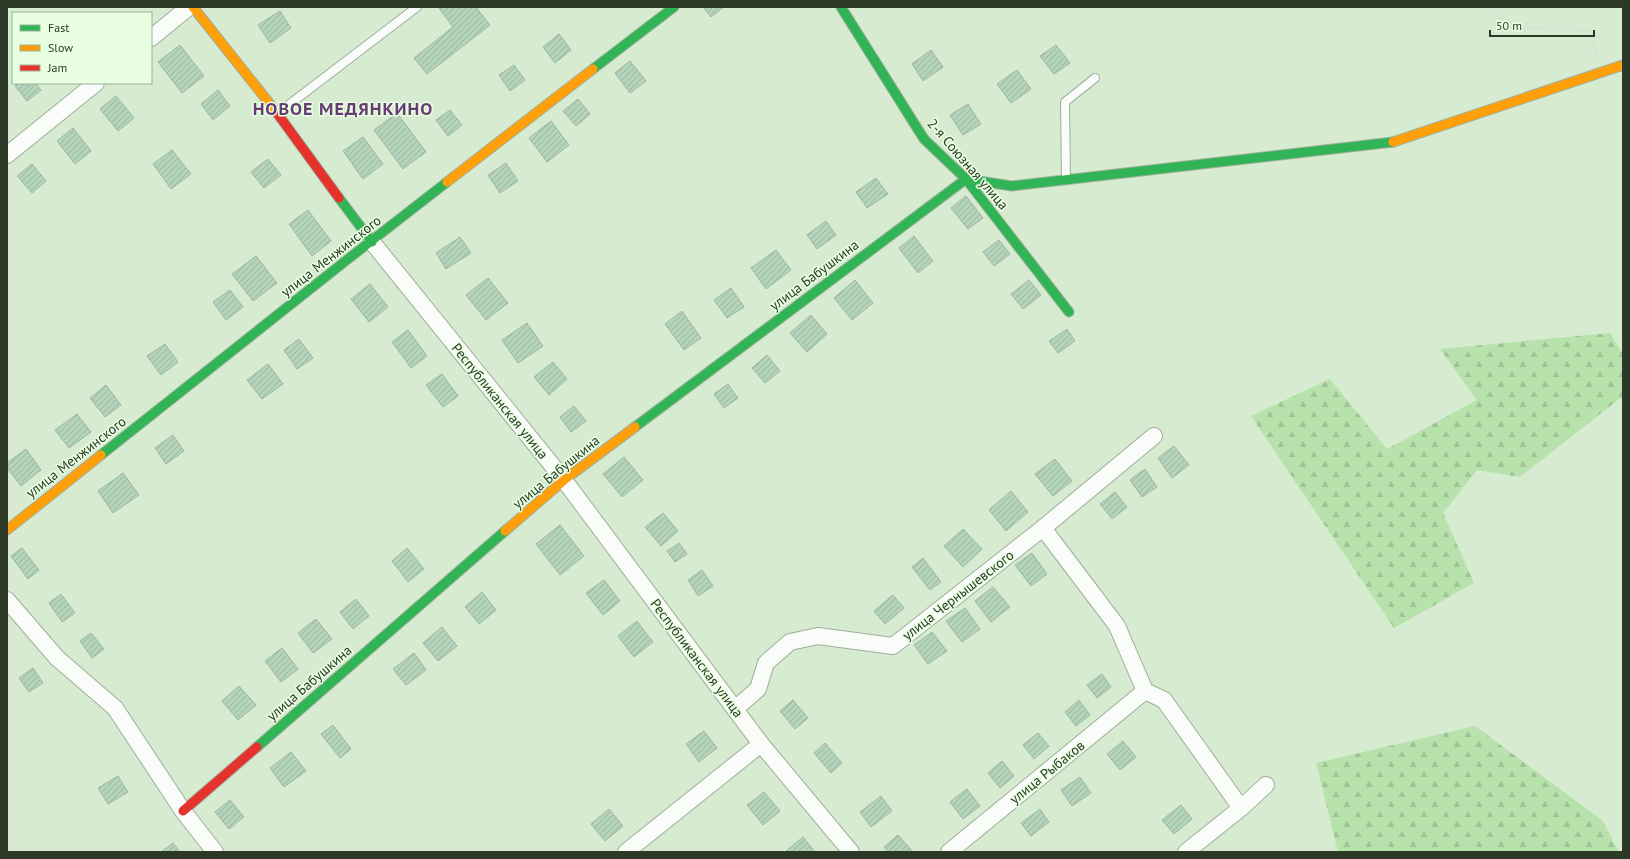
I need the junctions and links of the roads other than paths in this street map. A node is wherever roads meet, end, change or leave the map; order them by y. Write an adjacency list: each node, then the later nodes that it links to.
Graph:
1 (189, 7): 6 (street)
2 (192, 7): 10 (main road, Республиканская улица)
3 (416, 7): 10 (lane)
4 (674, 7): 14 (main road, улица Менжинского)
5 (842, 7): 12 (main road, 2-я Союзная улица)
6 (152, 37)
7 (1623, 65): 13 (main road)
8 (1096, 78): 13 (lane)
9 (95, 84): 11 (street)
10 (278, 114): 14 (main road, Республиканская улица)
11 (7, 155)
12 (966, 179): 13 (main road); 15 (main road, 2-я Союзная улица); 17 (main road, улица Бабушкина)
13 (1066, 180)
14 (372, 242): 17 (street, Республиканская улица); 19 (main road, улица Менжинского)
15 (1069, 312)
16 (1154, 436): 18 (street, улица Чернышевского)
17 (564, 480): 22 (street, Республиканская улица); 26 (main road, улица Бабушкина)
18 (1043, 528): 21 (street); 22 (street, улица Чернышевского)
19 (7, 530)
20 (7, 600): 26 (street)
21 (1145, 691): 25 (street); 30 (street, улица Рыбаков)
22 (735, 709): 23 (street, Республиканская улица)
23 (761, 744): 28 (street); 29 (street, Республиканская улица)
24 (1266, 785): 25 (street)
25 (1241, 808): 31 (street)
26 (183, 811): 27 (street)
27 (215, 852)
28 (626, 852)
29 (851, 852)
30 (949, 852)
31 (1186, 852)

